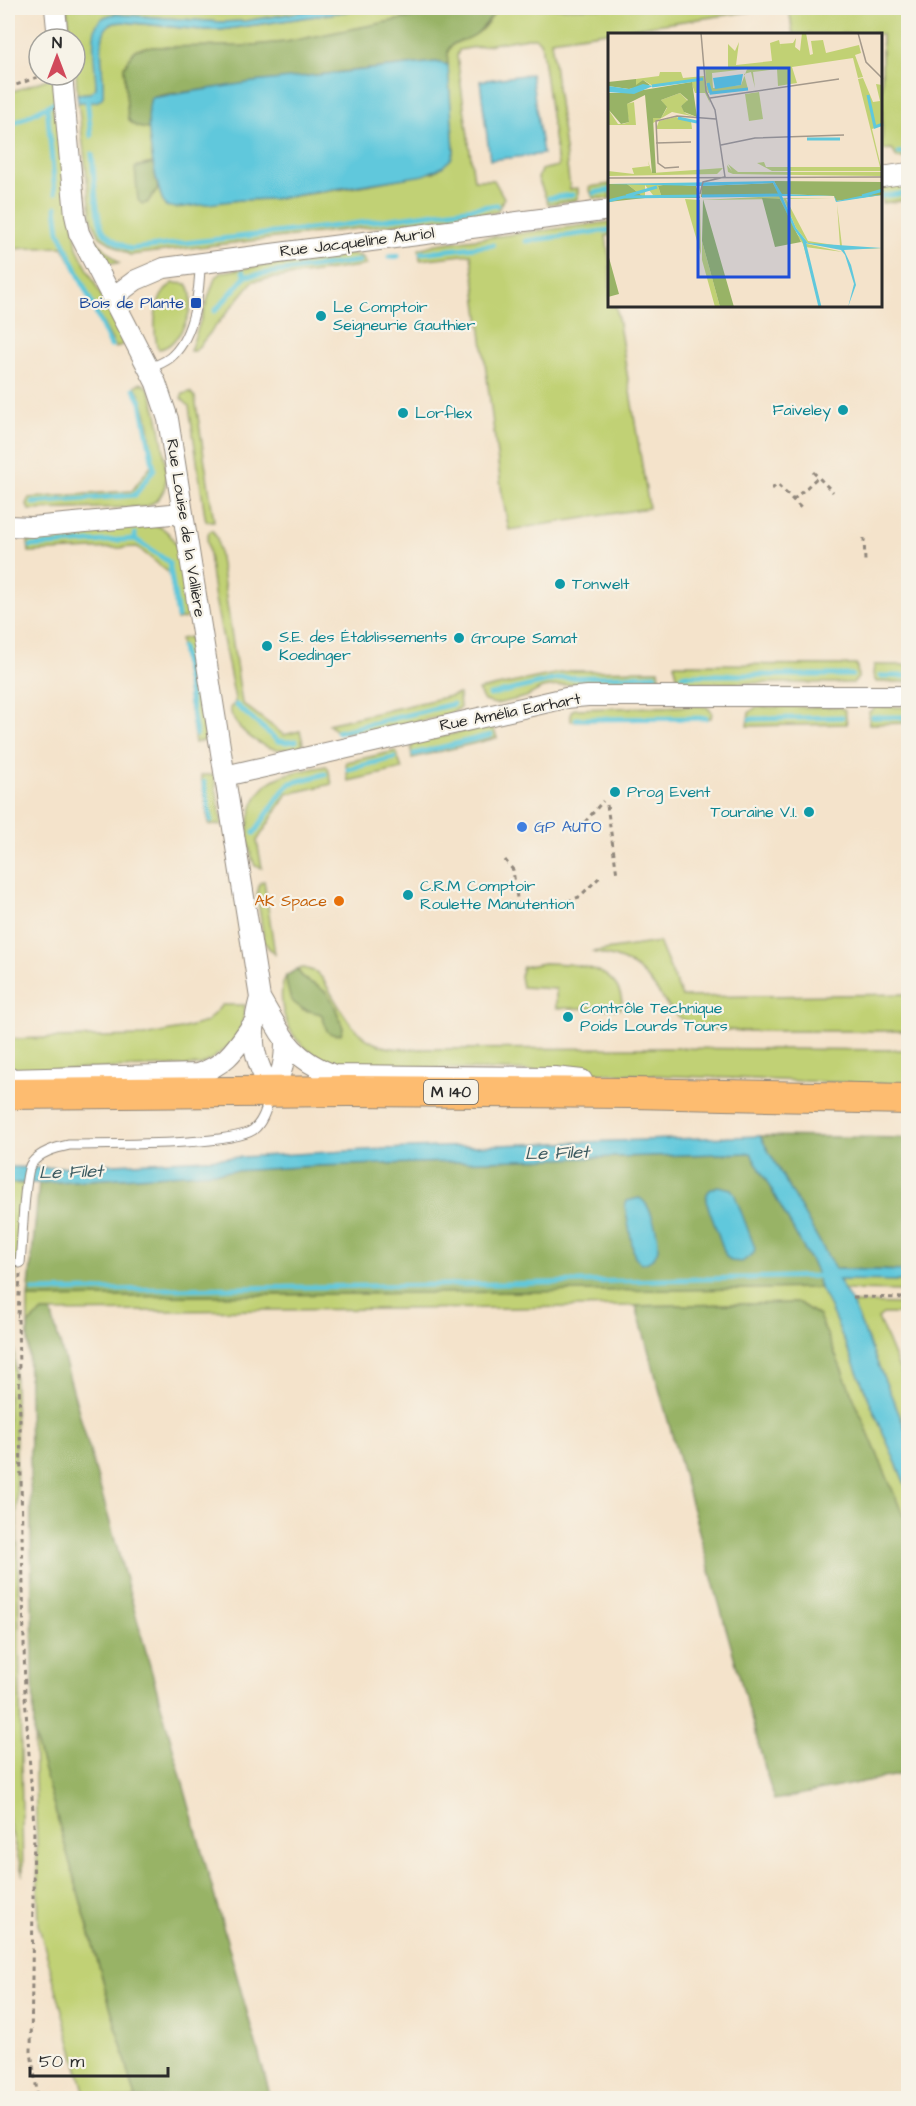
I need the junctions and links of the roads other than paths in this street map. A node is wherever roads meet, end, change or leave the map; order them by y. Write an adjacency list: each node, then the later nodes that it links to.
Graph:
1 (55, 8): 2 (street)
2 (57, 27)
3 (63, 87): 8 (street, Rue Louise de la Vallière)
4 (909, 173): 5 (street)
5 (883, 177)
6 (608, 210): 7 (street, Rue Jacqueline Auriol)
7 (200, 262): 8 (street, Rue Jacqueline Auriol); 9 (lane)
8 (112, 297): 9 (street, Rue Louise de la Vallière)
9 (148, 369): 10 (street, Rue Louise de la Vallière)
10 (182, 513): 11 (street); 13 (street, Rue Louise de la Vallière)
11 (8, 526)
12 (909, 696): 13 (street, Rue Amélia Earhart)
13 (225, 776): 14 (street, Rue Louise de la Vallière)
14 (260, 998): 15 (street, Rue Louise de la Vallière); 16 (street, Rue Louise de la Vallière)
15 (253, 1024): 17 (street, Rue Louise de la Vallière); 18 (street, Rue Louise de la Vallière)
16 (285, 1041): 18 (street); 19 (street, Rue Louise de la Vallière)
17 (8, 1079)
18 (272, 1092): 19 (main road, M 140); 20 (main road, M 140); 22 (lane)
19 (631, 1093): 21 (main road, M 140)
20 (8, 1094)
21 (909, 1099)
22 (20, 1263)

